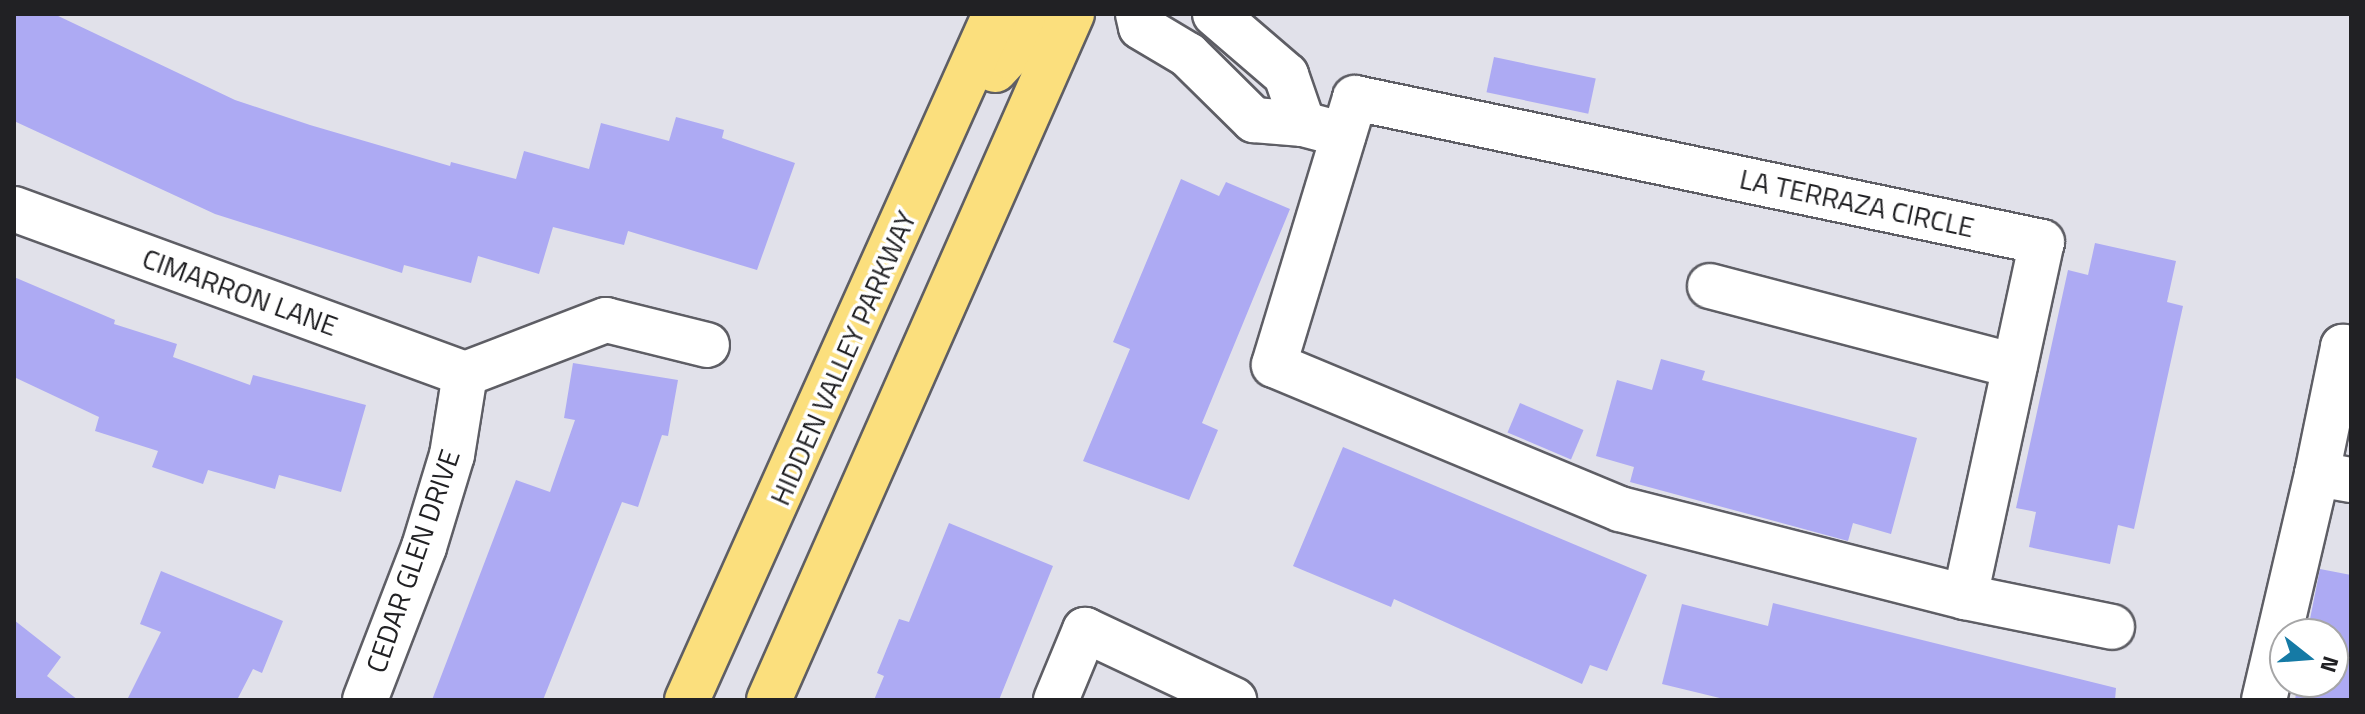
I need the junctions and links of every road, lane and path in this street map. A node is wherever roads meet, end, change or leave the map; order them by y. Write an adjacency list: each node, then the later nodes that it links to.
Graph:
1 (995, 14): 8 (main road, HIDDEN VALLEY PARKWAY)
2 (1028, 14): 8 (main road)
3 (1072, 14): 21 (main road)
4 (1138, 14): 7 (street)
5 (1215, 14): 6 (street)
6 (1259, 50): 7 (street); 9 (street)
7 (1229, 94): 9 (street)
8 (953, 111): 20 (main road, HIDDEN VALLEY PARKWAY)
9 (1324, 130): 14 (street, LA TERRAZA CIRCLE); 17 (street, LA TERRAZA CIRCLE)
10 (14, 209): 15 (street, CIMARRON LANE)
11 (1710, 286): 14 (street)
12 (707, 345): 15 (street)
13 (2351, 349): 16 (street)
14 (2015, 366): 17 (street, LA TERRAZA CIRCLE)
15 (465, 374): 19 (street, CEDAR GLEN DRIVE)
16 (2334, 477): 24 (street)
17 (1965, 597): 18 (street, LA TERRAZA CIRCLE)
18 (2112, 627)
19 (365, 700)
20 (687, 700)
21 (769, 700)
22 (1056, 700): 23 (street)
23 (1234, 700)
24 (2264, 700)

